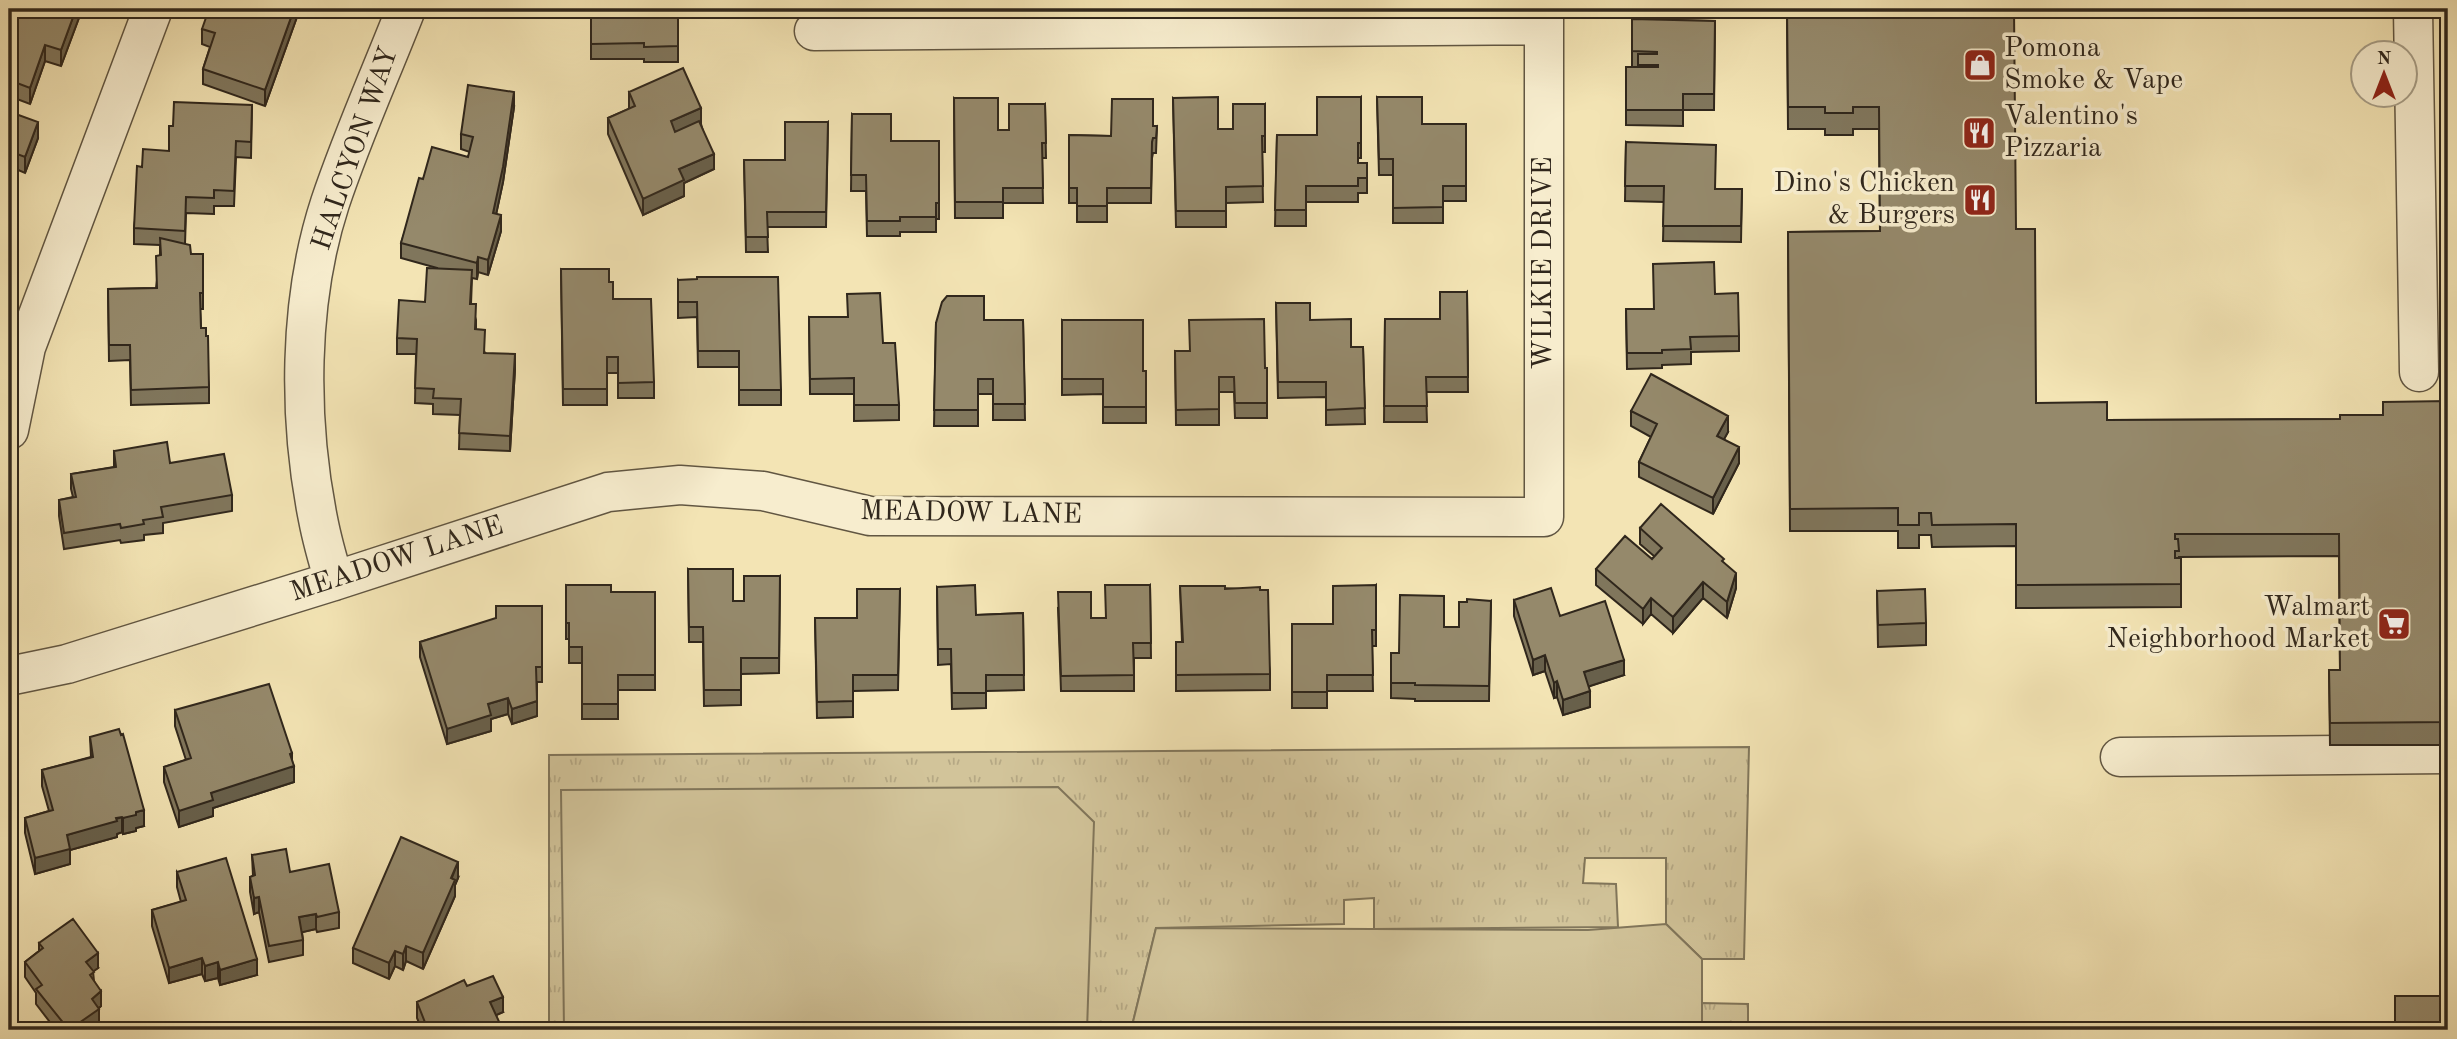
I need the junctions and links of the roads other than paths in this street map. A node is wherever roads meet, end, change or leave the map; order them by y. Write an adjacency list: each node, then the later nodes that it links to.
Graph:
1 (153, 9): 7 (street)
2 (406, 9): 9 (street, HALCYON WAY)
3 (2413, 9): 6 (street)
4 (1544, 17): 5 (street); 8 (street, WILKIE DRIVE)
5 (814, 31)
6 (2419, 372)
7 (9, 430)
8 (1544, 517): 9 (street, MEADOW LANE)
9 (334, 581): 10 (street, MEADOW LANE)
10 (9, 676)
11 (2448, 754): 12 (street)
12 (2120, 757)

